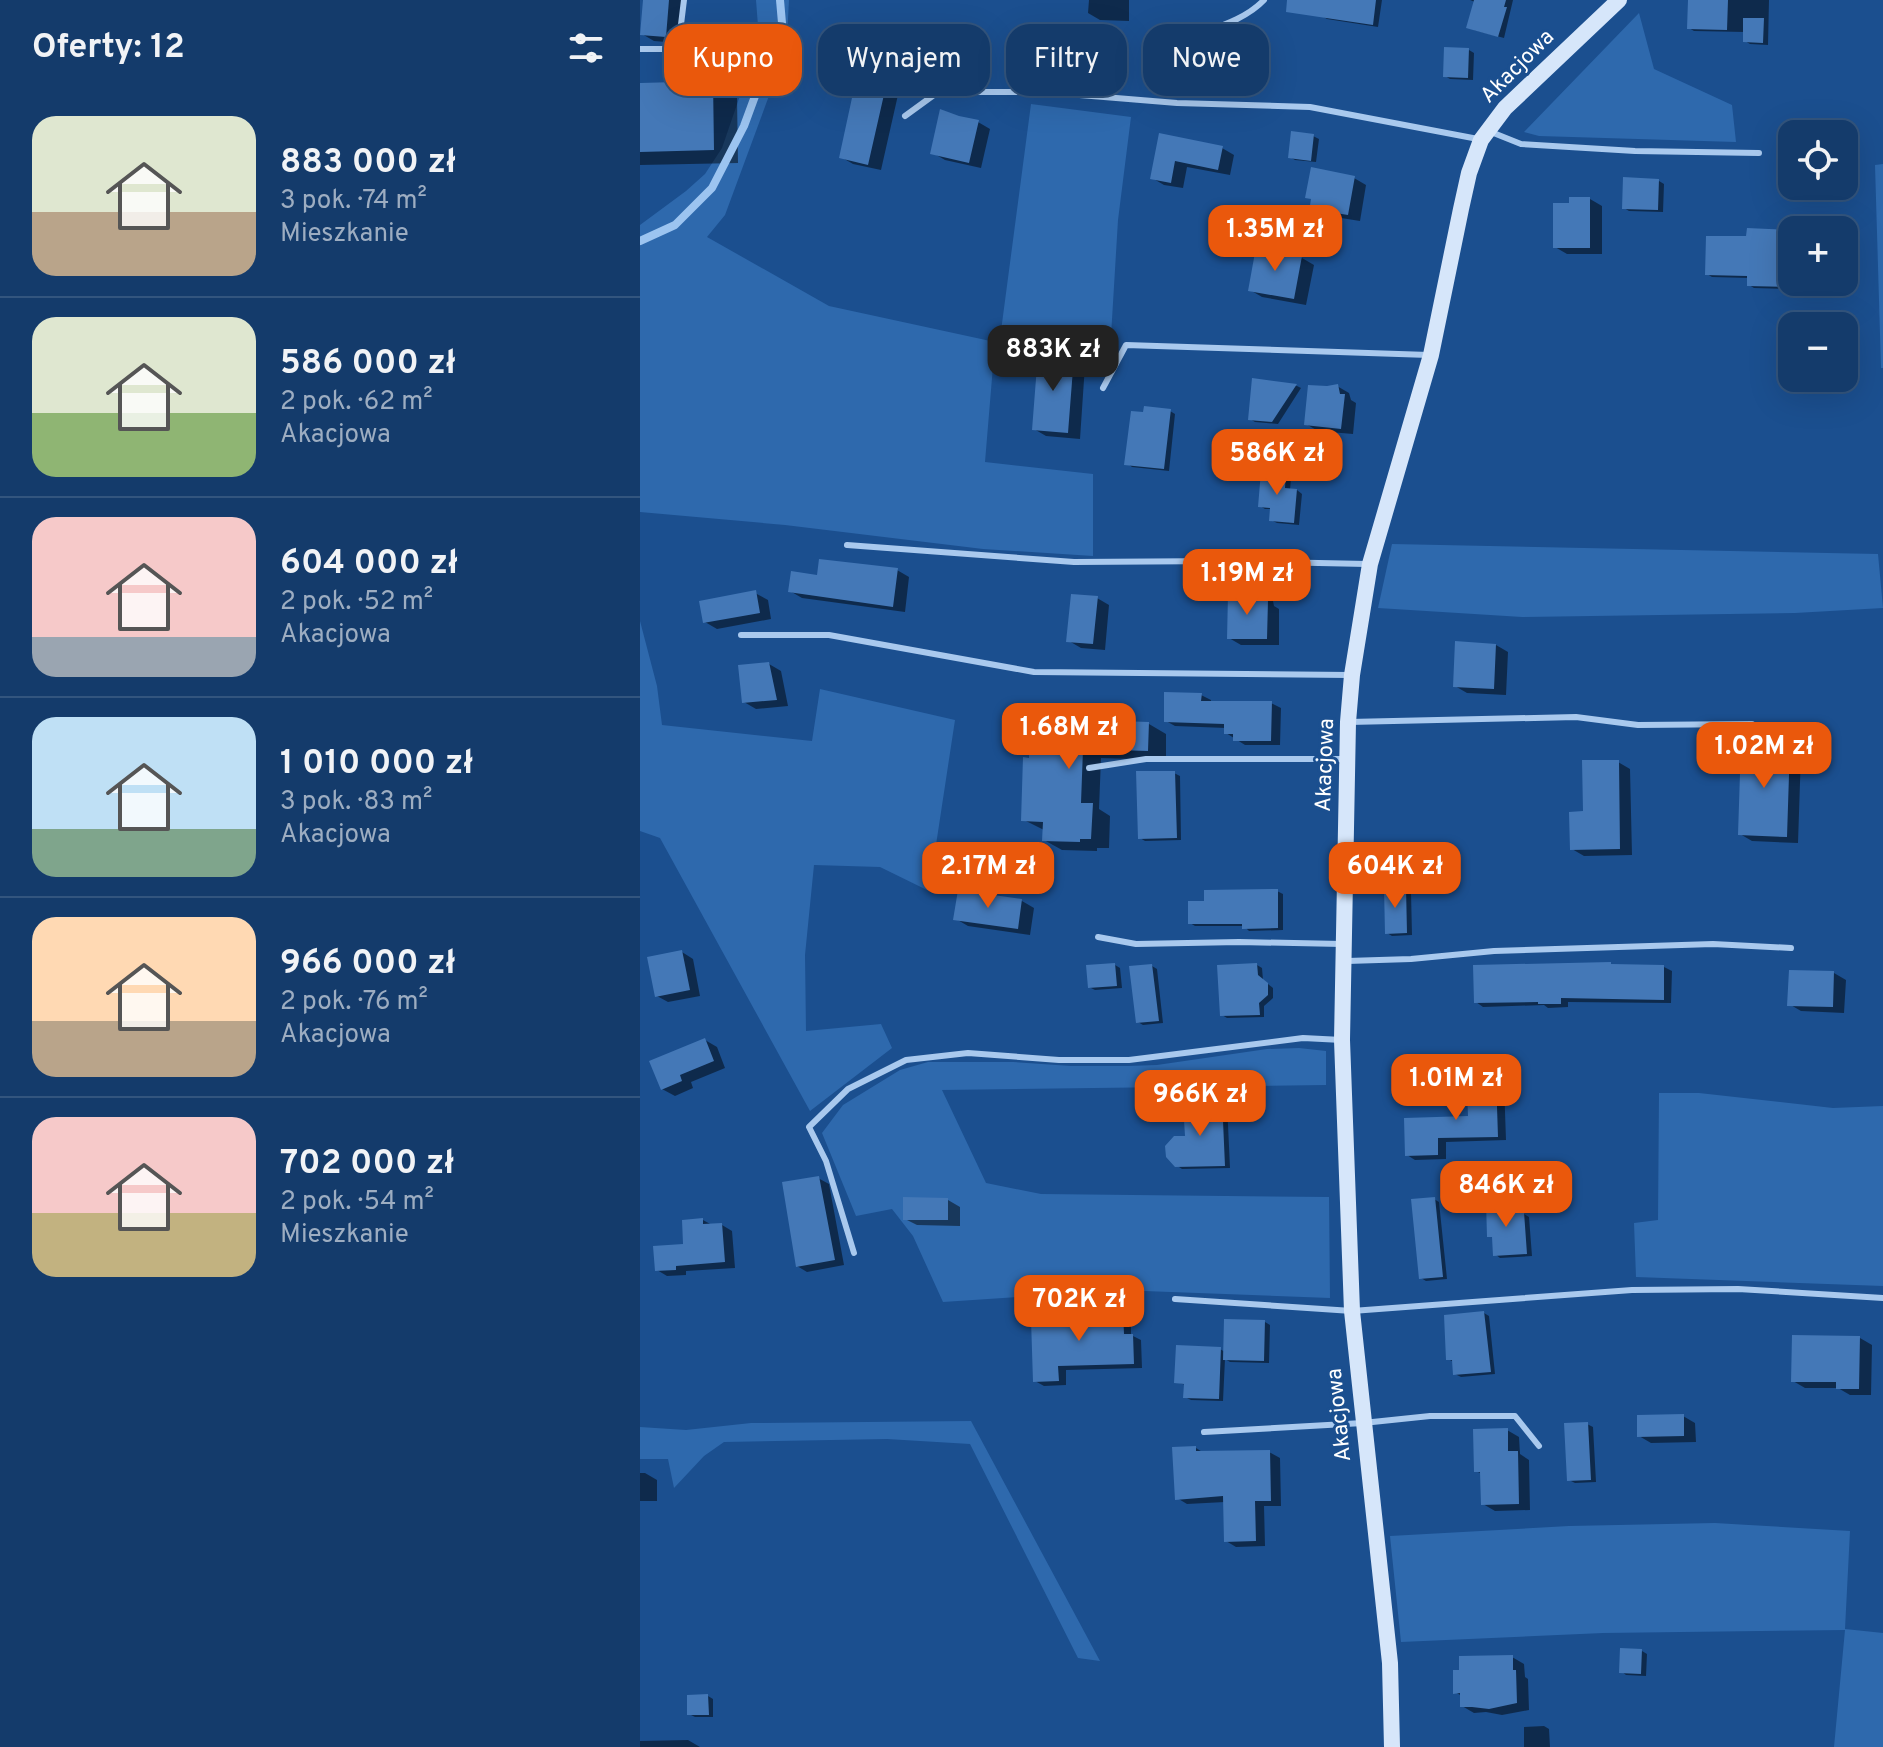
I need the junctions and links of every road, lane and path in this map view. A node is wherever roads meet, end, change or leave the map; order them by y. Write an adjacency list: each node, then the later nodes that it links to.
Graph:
1 (684, 0): 5 (lane)
2 (1264, 0): 4 (lane)
3 (1619, 0): 7 (street, Akacjowa)
4 (1226, 24)
5 (640, 49)
6 (905, 116): 7 (lane)
7 (1484, 135): 8 (lane); 9 (street, Akacjowa)
8 (1759, 153)
9 (1431, 355): 10 (lane); 12 (street, Akacjowa)
10 (1103, 388)
11 (847, 545): 12 (lane)
12 (1370, 564): 14 (street, Akacjowa)
13 (741, 635): 14 (lane)
14 (1352, 675): 15 (street, Akacjowa)
15 (1348, 722): 16 (lane); 17 (street, Akacjowa)
16 (1752, 724)
17 (1348, 759): 18 (lane); 21 (street, Akacjowa)
18 (1089, 768)
19 (1098, 937): 21 (lane)
20 (1791, 948): 21 (lane)
21 (1344, 953): 22 (street, Akacjowa)
22 (1342, 1040): 23 (lane); 26 (street, Akacjowa)
23 (854, 1253)
24 (1883, 1298): 26 (lane)
25 (1175, 1299): 26 (lane)
26 (1352, 1311): 27 (street, Akacjowa)
27 (1363, 1423): 28 (lane); 29 (lane); 30 (street, Akacjowa)
28 (1204, 1432)
29 (1539, 1446)
30 (1392, 1747)

